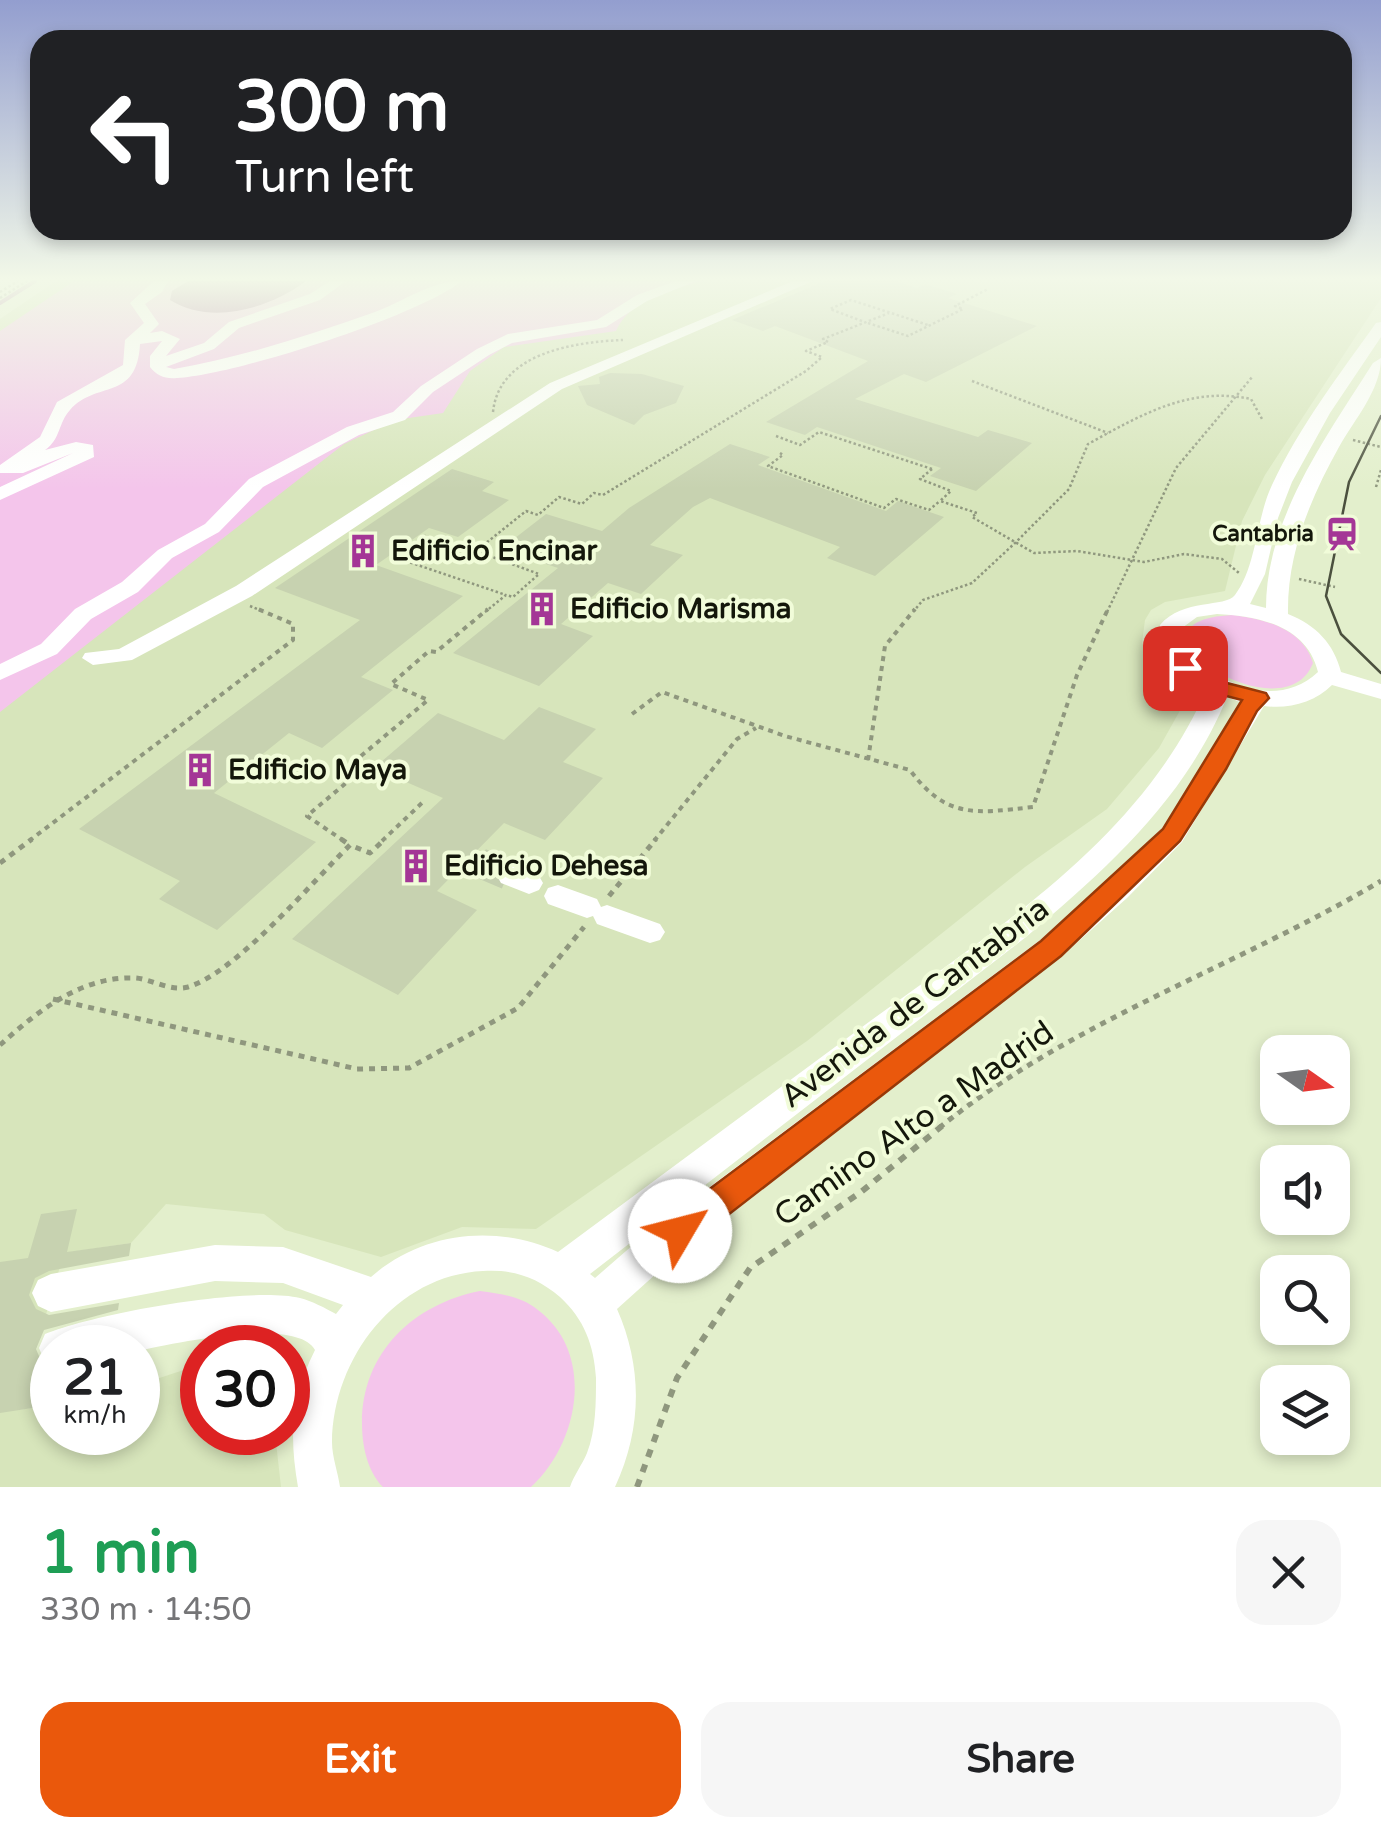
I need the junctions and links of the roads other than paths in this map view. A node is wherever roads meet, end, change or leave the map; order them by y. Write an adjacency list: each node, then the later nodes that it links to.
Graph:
1 (133, 350): 10 (street)
2 (163, 350): 8 (street)
3 (197, 350): 8 (street)
4 (276, 350): 8 (street)
5 (487, 350): 14 (street)
6 (637, 350): 13 (street)
7 (1366, 350): 11 (street)
8 (161, 363)
9 (1381, 364): 12 (street)
10 (0, 494)
11 (1235, 607): 12 (street); 16 (street)
12 (1277, 617): 15 (street)
13 (93, 658)
14 (0, 673)
15 (1328, 676): 17 (street); 18 (street)
16 (1219, 688): 18 (street); 21 (street, Avenida de Cantabria)
17 (1381, 692)
18 (1258, 698): 24 (street, Avenida de Cantabria)
19 (558, 896): 20 (street)
20 (650, 932)
21 (562, 1272): 23 (street); 24 (street)
22 (51, 1294): 23 (street)
23 (374, 1296): 26 (street)
24 (594, 1304): 28 (street)
25 (160, 1328): 26 (street)
26 (334, 1348): 27 (street)
27 (319, 1487)
28 (591, 1487)

